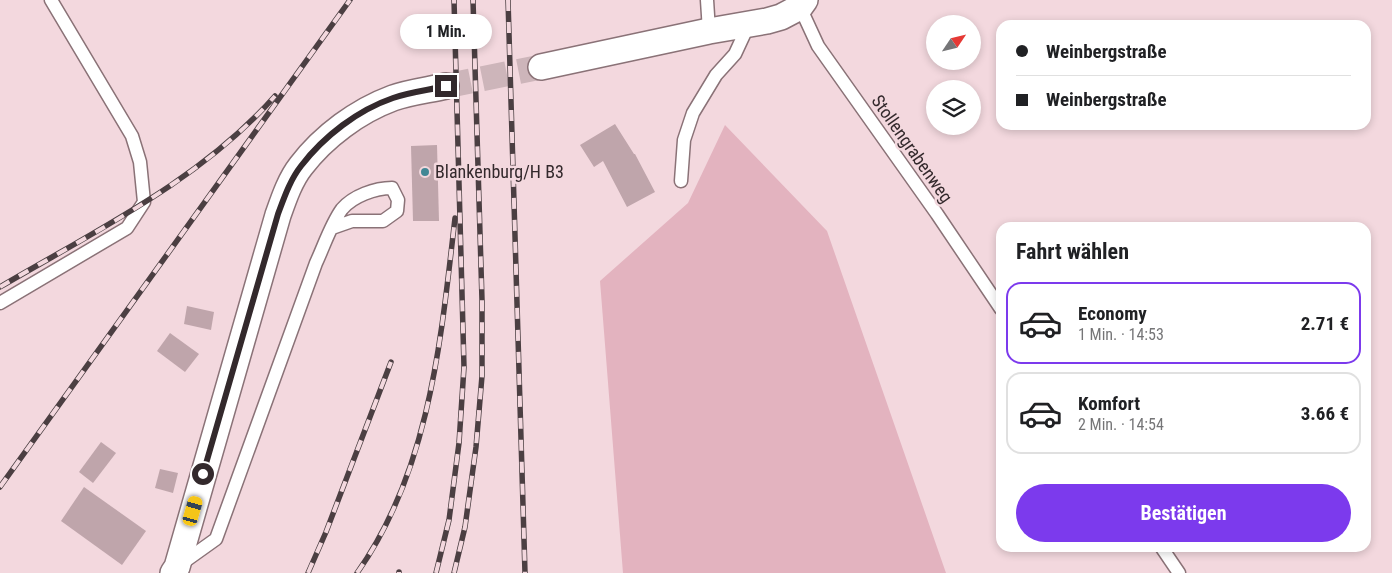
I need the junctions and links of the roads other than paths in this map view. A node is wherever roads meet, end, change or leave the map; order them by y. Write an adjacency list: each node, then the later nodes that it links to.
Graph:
1 (51, 0): 11 (lane)
2 (707, 0): 5 (lane)
3 (802, 4): 4 (street); 10 (lane, Stollengrabenweg)
4 (748, 26): 5 (street); 8 (lane)
5 (709, 31): 6 (street)
6 (541, 67)
7 (446, 86): 13 (street)
8 (681, 181)
9 (332, 228): 9 (lane); 13 (lane)
10 (996, 302)
11 (0, 303)
12 (1165, 552): 14 (lane)
13 (175, 570)
14 (1179, 573)

